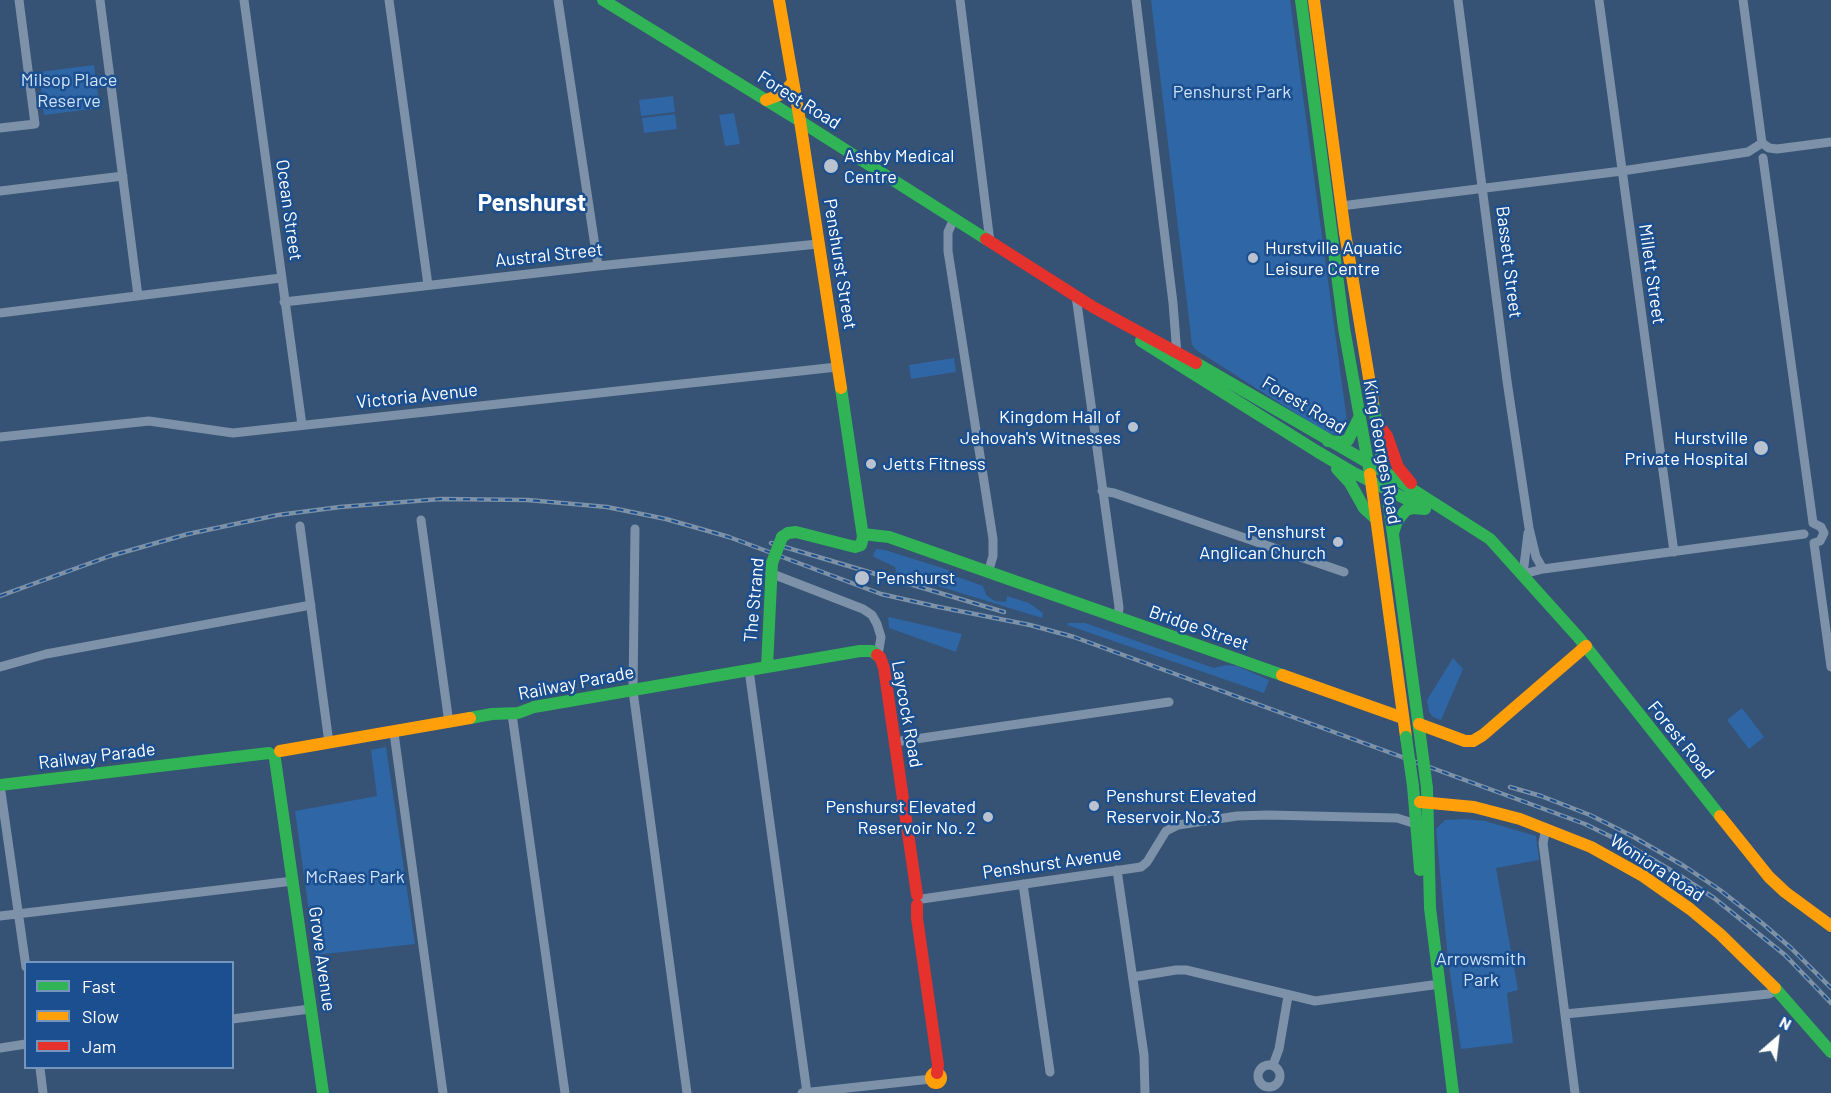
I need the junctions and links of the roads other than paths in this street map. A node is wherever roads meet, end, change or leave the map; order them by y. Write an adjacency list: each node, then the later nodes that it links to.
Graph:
1 (19, 0): 18 (street)
2 (100, 0): 22 (street)
3 (244, 0): 30 (street, Ocean Street)
4 (389, 0): 31 (street)
5 (558, 0): 29 (street)
6 (603, 0): 16 (main road, Forest Road)
7 (779, 0): 15 (main road, Penshurst Street)
8 (960, 0): 27 (street)
9 (1136, 0): 36 (street)
10 (1301, 0): 38 (main road, King Georges Road)
11 (1314, 0): 25 (main road, King Georges Road)
12 (1458, 0): 23 (street, Bassett Street)
13 (1599, 0): 21 (street, Millett Street)
14 (1743, 0): 20 (street)
15 (793, 82): 16 (main road); 17 (main road, Penshurst Street)
16 (766, 100): 17 (main road, Forest Road)
17 (800, 121): 26 (main road, Forest Road); 28 (main road, Penshurst Street)
18 (0, 128)
19 (1831, 142): 20 (street)
20 (1762, 147): 21 (street); 53 (street)
21 (1622, 171): 23 (street); 62 (street, Millett Street)
22 (123, 176): 24 (street); 32 (street)
23 (1483, 188): 25 (street); 55 (street, Bassett Street)
24 (0, 191)
25 (1341, 206): 39 (main road, King Georges Road)
26 (954, 219): 27 (main road, Forest Road); 67 (street)
27 (990, 242): 33 (main road, Forest Road)
28 (818, 244): 29 (street, Austral Street); 37 (main road, Penshurst Street)
29 (598, 266): 31 (street, Austral Street)
30 (282, 279): 32 (street); 34 (street, Ocean Street)
31 (428, 285): 34 (street, Austral Street)
32 (138, 296): 35 (street)
33 (1076, 296): 36 (main road, Forest Road); 48 (street)
34 (284, 302): 40 (street, Ocean Street)
35 (0, 313)
36 (1176, 357): 42 (main road, Forest Road); 43 (main road, Forest Road)
37 (837, 367): 40 (street, Victoria Avenue); 58 (main road, Penshurst Street)
38 (1359, 418): 42 (main road); 44 (main road, King Georges Road)
39 (1375, 420): 45 (main road, King Georges Road); 49 (main road)
40 (302, 425): 41 (street, Victoria Avenue)
41 (0, 437)
42 (1328, 441): 44 (main road, Forest Road)
43 (1318, 452): 46 (main road, Forest Road); 51 (main road)
44 (1367, 463): 45 (main road, Forest Road); 46 (main road, King Georges Road)
45 (1384, 472): 47 (main road, King Georges Road); 49 (main road, Forest Road)
46 (1371, 482): 47 (main road, Forest Road); 51 (main road, King Georges Road)
47 (1387, 490): 50 (main road, Forest Road); 59 (main road, King Georges Road)
48 (1102, 491): 66 (street); 69 (street)
49 (1423, 495): 64 (main road, Forest Road)
50 (1425, 509): 59 (main road); 64 (main road, Forest Road)
51 (1376, 519): 79 (main road, King Georges Road)
52 (421, 520): 80 (street)
53 (1813, 523): 57 (street); 60 (street)
54 (300, 526): 68 (street)
55 (1529, 528): 64 (street, Bassett Street); 65 (street, Bassett Street)
56 (635, 529): 76 (street)
57 (1827, 532): 61 (street)
58 (863, 534): 63 (main road, The Strand, bridge); 67 (main road, Bridge Street)
59 (1393, 534): 81 (main road, King Georges Road)
60 (1804, 534): 61 (street); 62 (street)
61 (1814, 543): 74 (street)
62 (1674, 552): 65 (street)
63 (771, 568): 71 (street, Laycock Road); 73 (main road, The Strand)
64 (1519, 569): 65 (street); 70 (main road, Forest Road)
65 (1543, 569)
66 (1344, 572)
67 (988, 573): 69 (main road, Bridge Street)
68 (311, 605): 72 (street); 84 (street)
69 (1118, 619): 79 (main road, Bridge Street)
70 (1586, 646): 81 (main road, Bridge Street); 98 (main road, Forest Road)
71 (878, 655): 73 (main road, Railway Parade); 83 (main road, Laycock Road)
72 (0, 667)
73 (767, 667): 75 (main road, Railway Parade)
74 (1831, 667)
75 (749, 670): 76 (main road, Railway Parade); 120 (street)
76 (633, 691): 78 (main road, Railway Parade); 118 (street)
77 (1169, 702): 83 (street)
78 (512, 714): 80 (main road, Railway Parade); 117 (street)
79 (1403, 718): 81 (main road, Bridge Street); 87 (main road, King Georges Road, bridge)
80 (449, 723): 82 (main road, Railway Parade)
81 (1419, 724): 88 (main road, King Georges Road, bridge)
82 (394, 733): 84 (main road, Railway Parade); 116 (street)
83 (895, 741): 94 (main road, Laycock Road)
84 (329, 743): 85 (main road, Railway Parade)
85 (275, 754): 86 (main road, Railway Parade); 92 (main road, Grove Avenue)
86 (0, 785): 96 (street)
87 (1414, 802): 88 (main road, Woniora Road); 89 (main road, King Georges Road)
88 (1428, 802): 90 (main road, Woniora Road); 95 (main road, King Georges Road)
89 (1416, 824): 91 (street, Penshurst Avenue); 95 (main road, King Georges Road)
90 (1546, 828): 102 (main road, Woniora Road); 105 (street)
91 (1117, 870): 93 (street, Penshurst Avenue); 100 (street)
92 (293, 881): 96 (street); 104 (main road, Grove Avenue)
93 (1023, 884): 94 (street, Penshurst Avenue); 112 (street)
94 (919, 900): 113 (main road, Laycock Road)
95 (1430, 908): 101 (main road, King Georges Road)
96 (18, 914): 97 (street); 99 (street)
97 (0, 916)
98 (1831, 926)
99 (25, 961)
100 (1133, 977): 103 (street); 121 (street)
101 (1440, 984): 103 (street); 122 (main road, King Georges Road)
102 (1777, 990): 105 (street); 109 (main road, Woniora Road)
103 (1288, 996): 110 (street)
104 (310, 1009): 106 (street); 115 (main road, Grove Avenue)
105 (1565, 1014): 123 (street)
106 (234, 1019)
107 (24, 1044): 108 (street)
108 (0, 1048)
109 (1831, 1052)
110 (1273, 1065)
111 (40, 1069): 114 (street)
112 (1050, 1072)
113 (937, 1082): 120 (street)
114 (43, 1093)
115 (323, 1093)
116 (443, 1093)
117 (565, 1093)
118 (687, 1093)
119 (802, 1093): 120 (street)
120 (807, 1093)
121 (1145, 1093)
122 (1453, 1093)
123 (1575, 1093)

